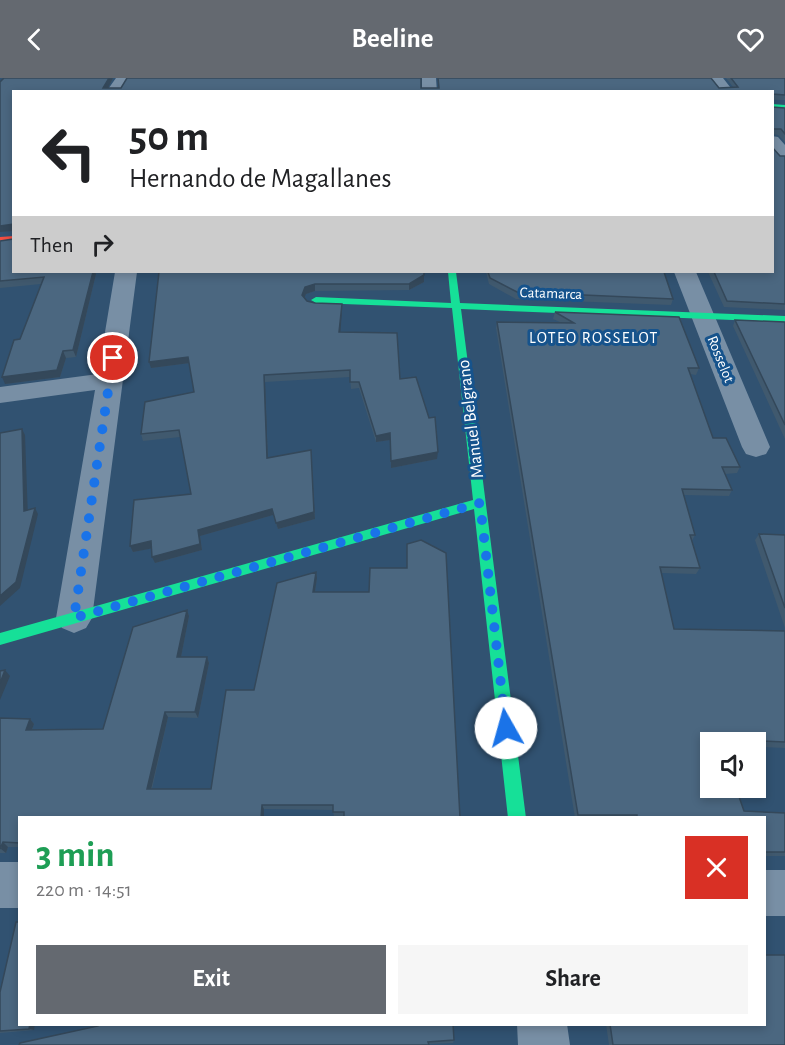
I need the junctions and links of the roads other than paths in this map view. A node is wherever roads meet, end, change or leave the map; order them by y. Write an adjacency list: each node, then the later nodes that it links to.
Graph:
1 (124, 78): 3 (street)
2 (715, 78): 4 (street)
3 (115, 90)
4 (725, 90)
5 (774, 143): 6 (street)
6 (785, 156)
7 (126, 273): 14 (street)
8 (452, 273): 11 (street, Manuel Belgrano)
9 (685, 273): 12 (street, Rosselot)
10 (316, 300): 11 (street, Catamarca)
11 (456, 305): 12 (street, Catamarca); 17 (street, Manuel Belgrano)
12 (703, 315): 13 (street, Catamarca); 16 (street, Rosselot)
13 (785, 319)
14 (110, 380): 15 (street); 18 (street)
15 (0, 394)
16 (756, 447)
17 (480, 503): 18 (street); 20 (street, Manuel Belgrano)
18 (74, 618): 19 (street)
19 (0, 639)
20 (517, 816)
21 (0, 885): 22 (street)
22 (18, 885)
23 (766, 893): 24 (street)
24 (785, 893)
25 (542, 1026): 26 (street)
26 (544, 1045)

